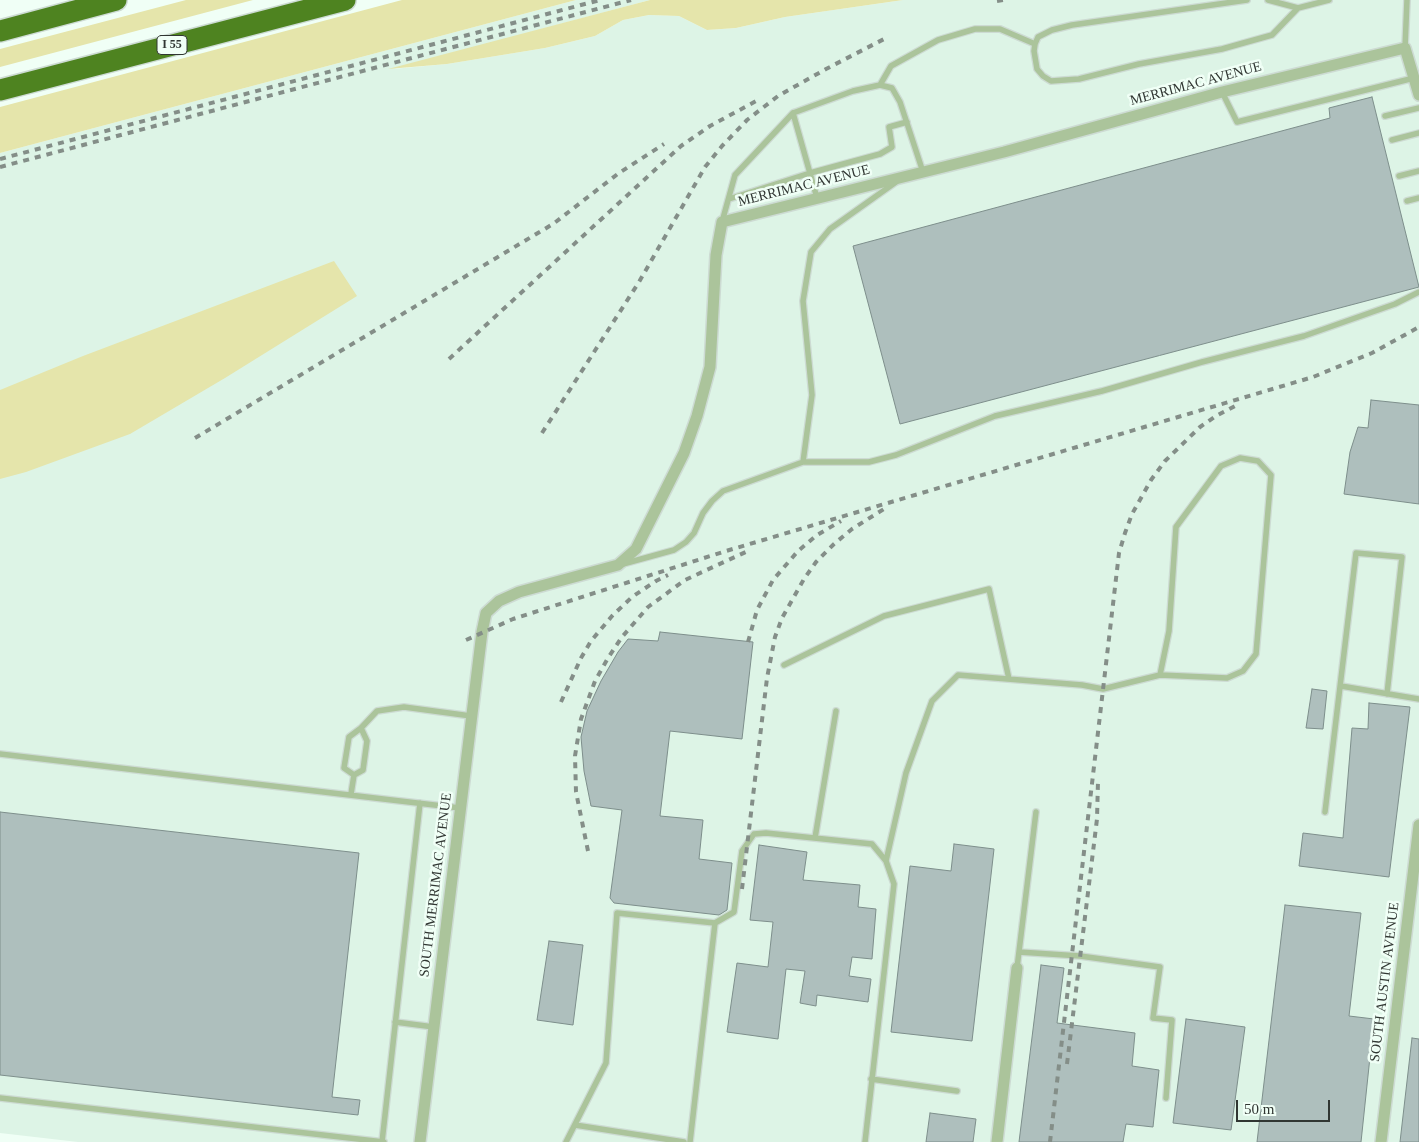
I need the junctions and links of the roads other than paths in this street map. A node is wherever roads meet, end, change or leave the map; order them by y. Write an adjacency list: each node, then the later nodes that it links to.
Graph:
1 (116, 0): 8 (highway)
2 (345, 0): 13 (highway, I 55)
3 (1247, 0): 9 (lane)
4 (1268, 0): 7 (lane)
5 (1329, 0): 7 (lane)
6 (1407, 0): 10 (lane)
7 (1298, 8): 9 (lane)
8 (0, 31)
9 (1035, 44): 12 (lane)
10 (1406, 48): 11 (street); 14 (street, MERRIMAC AVENUE)
11 (1414, 78): 14 (lane); 15 (street)
12 (880, 85): 17 (lane); 19 (lane)
13 (0, 90)
14 (1222, 92): 22 (street, MERRIMAC AVENUE)
15 (1419, 95)
16 (1419, 108): 18 (lane)
17 (793, 113): 24 (lane); 29 (lane)
18 (1385, 116)
19 (907, 122): 22 (lane); 24 (lane)
20 (1419, 132): 21 (lane)
21 (1392, 140)
22 (923, 172): 25 (street, MERRIMAC AVENUE)
23 (1419, 172): 26 (lane)
24 (810, 173): 27 (lane); 29 (lane)
25 (905, 176): 27 (street, MERRIMAC AVENUE); 33 (lane)
26 (1399, 176)
27 (817, 198): 31 (street, MERRIMAC AVENUE)
28 (1419, 198): 30 (lane)
29 (729, 199): 31 (lane)
30 (1407, 201)
31 (722, 222): 34 (street)
32 (1419, 292): 33 (lane)
33 (803, 462): 34 (lane)
34 (618, 565): 42 (street, SOUTH MERRIMAC AVENUE)
35 (784, 665): 37 (lane)
36 (1160, 675): 36 (lane); 37 (lane)
37 (1009, 679): 53 (lane)
38 (1341, 686): 39 (lane); 39 (lane); 50 (lane)
39 (1387, 694): 40 (lane)
40 (1419, 699)
41 (836, 711): 52 (lane)
42 (472, 716): 43 (lane); 48 (street, SOUTH MERRIMAC AVENUE)
43 (361, 728): 45 (lane); 45 (lane)
44 (0, 754): 46 (lane)
45 (354, 775): 46 (lane)
46 (351, 794): 47 (lane)
47 (420, 803): 48 (lane); 58 (lane)
48 (460, 808): 59 (street, SOUTH MERRIMAC AVENUE)
49 (1036, 812): 56 (lane)
50 (1325, 812)
51 (1419, 825): 54 (street, SOUTH AUSTIN AVENUE)
52 (815, 838): 53 (lane); 55 (lane)
53 (886, 861): 60 (lane)
54 (1417, 862): 72 (street, SOUTH AUSTIN AVENUE)
55 (715, 923): 64 (lane); 69 (lane)
56 (1019, 952): 57 (lane); 63 (lane)
57 (1017, 968): 71 (street)
58 (395, 1022): 59 (lane); 65 (lane)
59 (434, 1027): 66 (street, SOUTH MERRIMAC AVENUE)
60 (871, 1079): 61 (lane); 70 (lane)
61 (957, 1091)
62 (0, 1098): 65 (lane)
63 (1166, 1098)
64 (575, 1125): 67 (lane); 68 (lane)
65 (383, 1142)
66 (420, 1142)
67 (566, 1142)
68 (684, 1142)
69 (690, 1142)
70 (865, 1142)
71 (997, 1142)
72 (1381, 1142)

